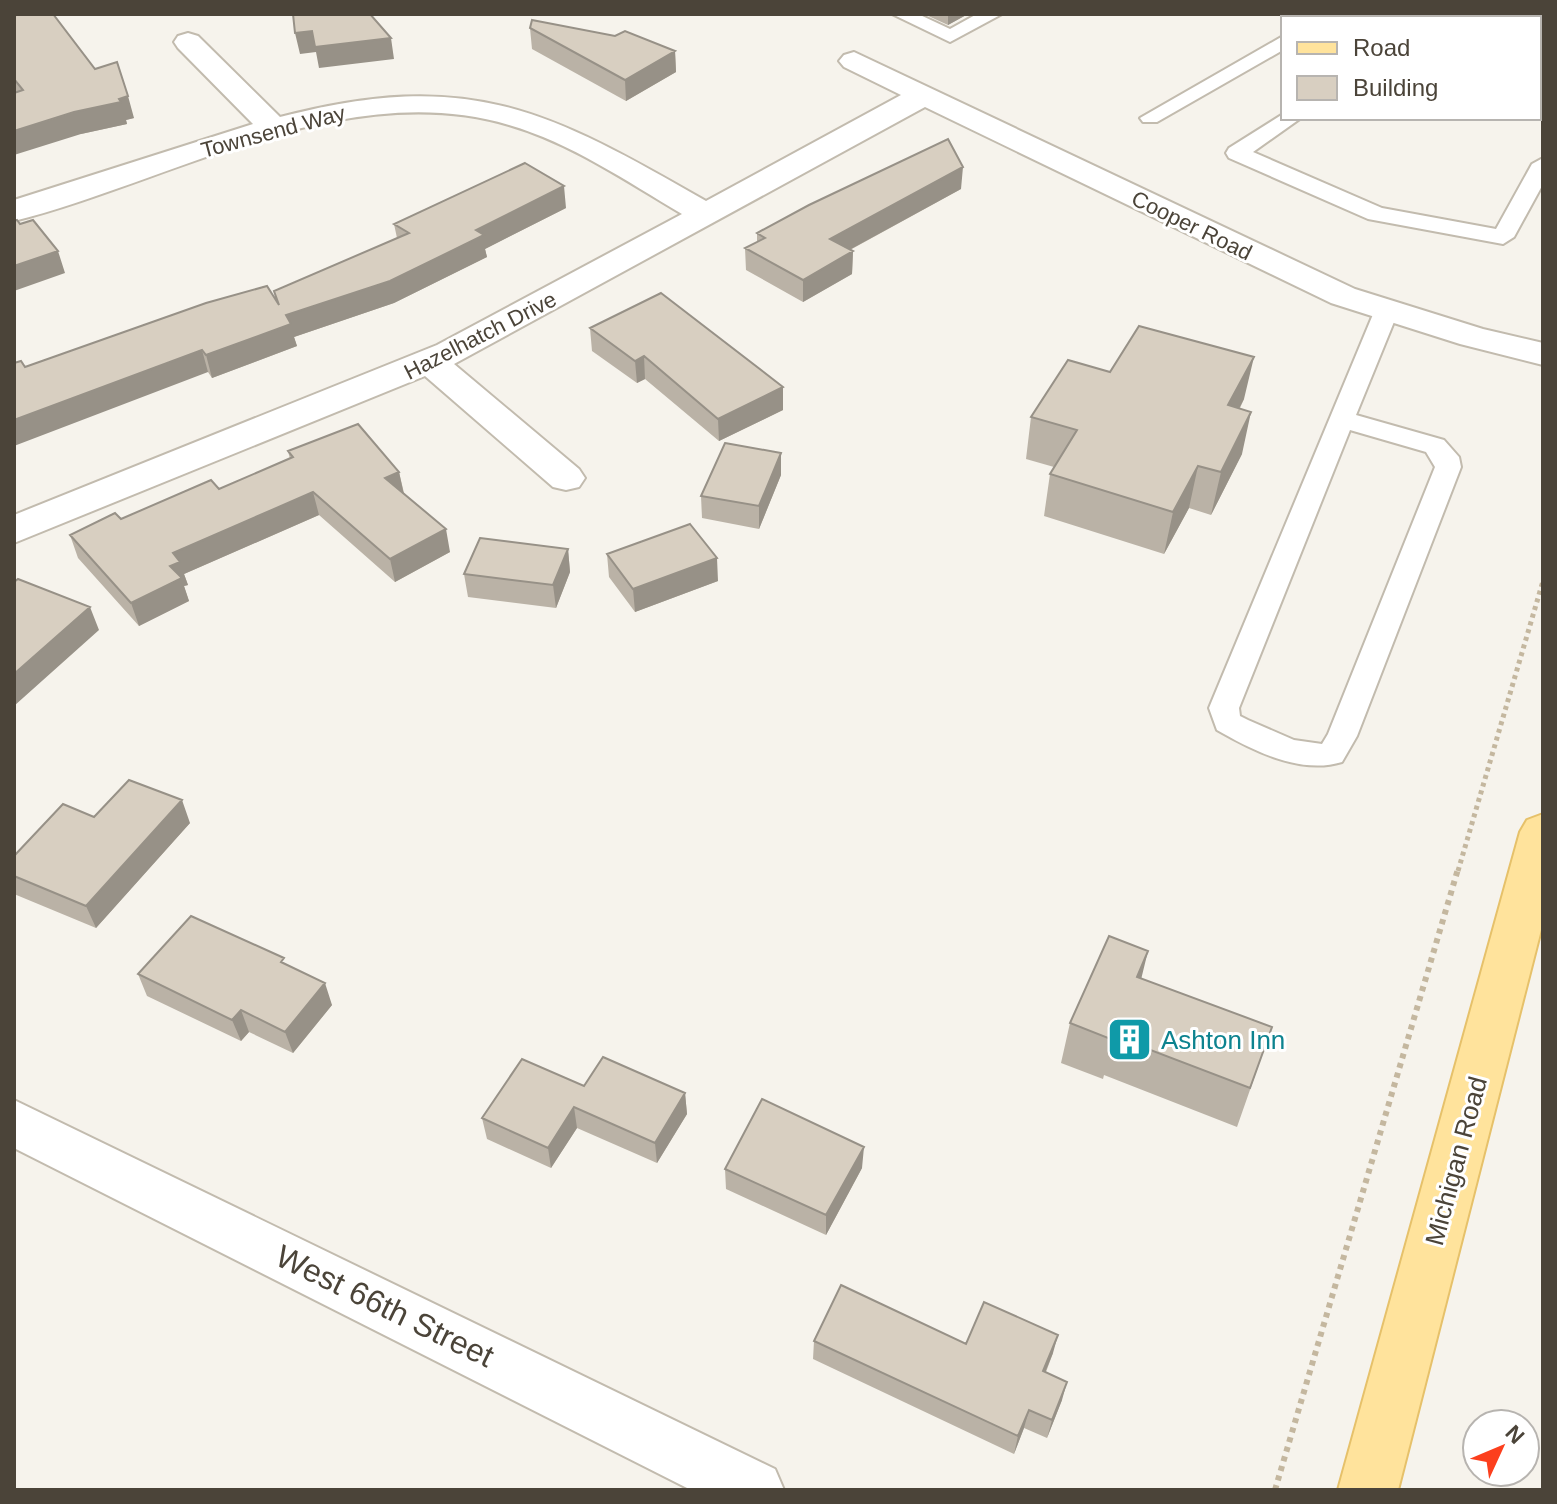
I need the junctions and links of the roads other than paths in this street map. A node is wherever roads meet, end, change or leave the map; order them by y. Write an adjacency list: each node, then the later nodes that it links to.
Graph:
1 (902, 14): 2 (lane)
2 (992, 14)
3 (188, 42): 9 (street)
4 (1281, 43): 7 (lane)
5 (854, 61): 6 (street, Cooper Road)
6 (924, 95): 12 (street, Hazelhatch Drive); 13 (street, Cooper Road)
7 (1150, 118)
8 (1288, 120): 10 (lane)
9 (273, 127): 11 (street, Townsend Way); 12 (street, Townsend Way)
10 (1543, 164)
11 (14, 211)
12 (707, 215): 15 (street, Hazelhatch Drive)
13 (1386, 312): 14 (street, Cooper Road); 16 (lane)
14 (1543, 354)
15 (430, 362): 17 (street); 18 (street, Hazelhatch Drive)
16 (1341, 419): 16 (lane)
17 (566, 478)
18 (14, 530)
19 (1543, 832): 22 (main road, Michigan Road)
20 (14, 1123): 21 (street, West 66th Street)
21 (754, 1490)
22 (1368, 1490)

